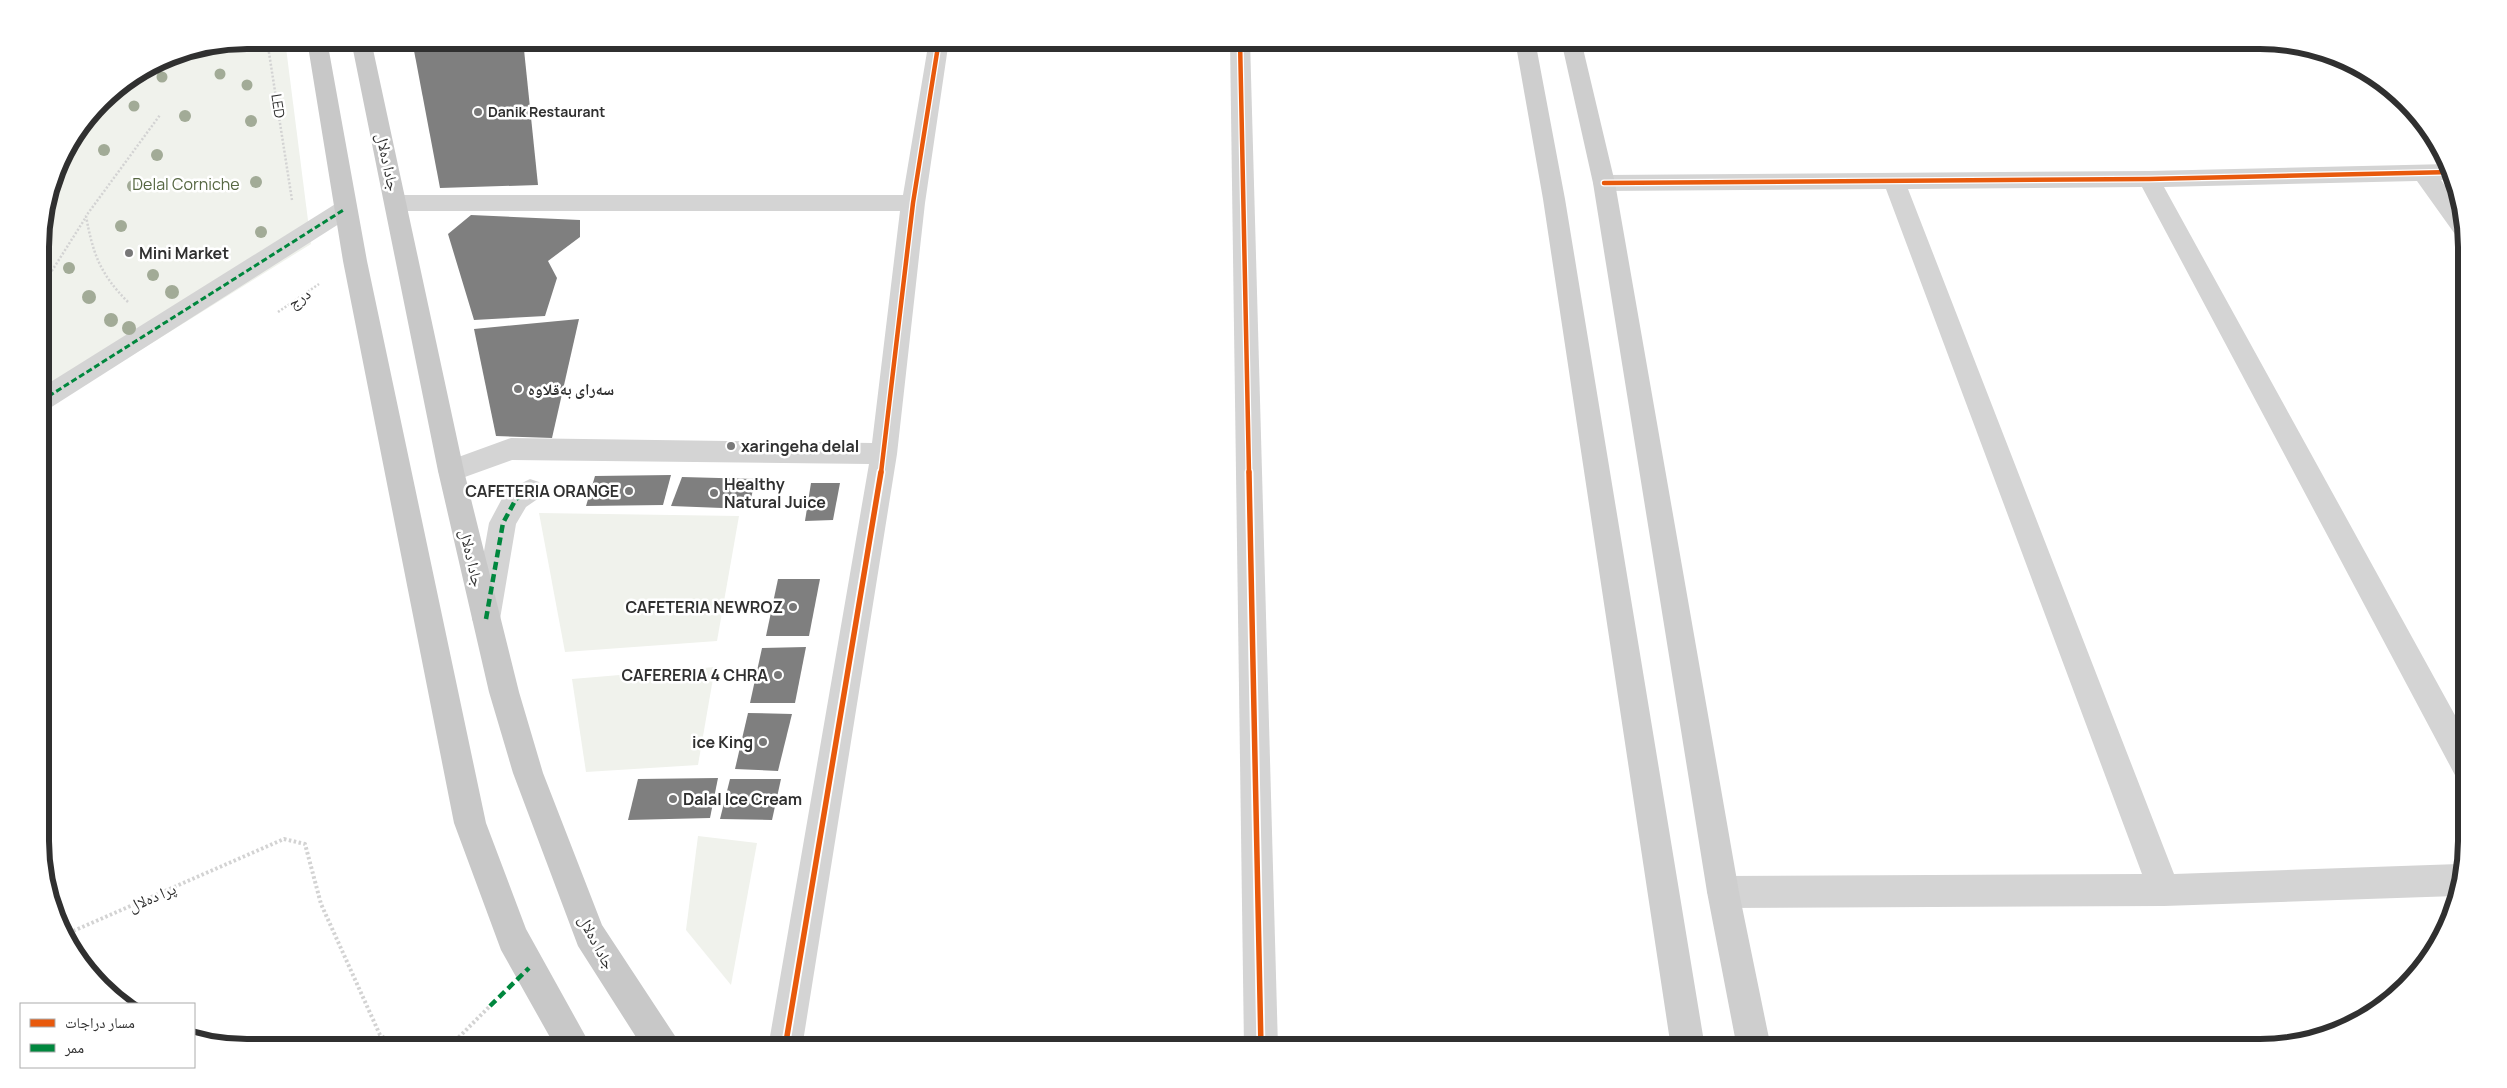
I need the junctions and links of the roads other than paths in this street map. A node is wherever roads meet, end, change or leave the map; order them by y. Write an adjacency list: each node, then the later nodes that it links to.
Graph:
1 (318, 49): 14 (main road)
2 (363, 49): 12 (main road, جادا دەلال)
3 (938, 49): 13 (street)
4 (1240, 49): 28 (street)
5 (1527, 49): 29 (main road)
6 (1573, 49): 11 (main road)
7 (2444, 172): 8 (street)
8 (2424, 173): 9 (street); 15 (street)
9 (2150, 178): 10 (street); 21 (street)
10 (1894, 181): 11 (street); 23 (street)
11 (1604, 183): 24 (main road)
12 (397, 203): 13 (street); 18 (main road, جادا دەلال)
13 (913, 203): 17 (street)
14 (345, 208): 16 (street); 25 (main road)
15 (2457, 219)
16 (49, 396)
17 (884, 454): 18 (street); 27 (street)
18 (451, 471): 20 (main road, جادا دەلال)
19 (530, 490): 20 (street)
20 (486, 619): 26 (main road, جادا دەلال)
21 (2458, 750)
22 (2454, 880): 23 (street)
23 (2164, 890): 24 (street)
24 (1723, 892): 30 (main road)
25 (570, 1039)
26 (657, 1039)
27 (786, 1039)
28 (1261, 1039)
29 (1687, 1039)
30 (1752, 1039)

